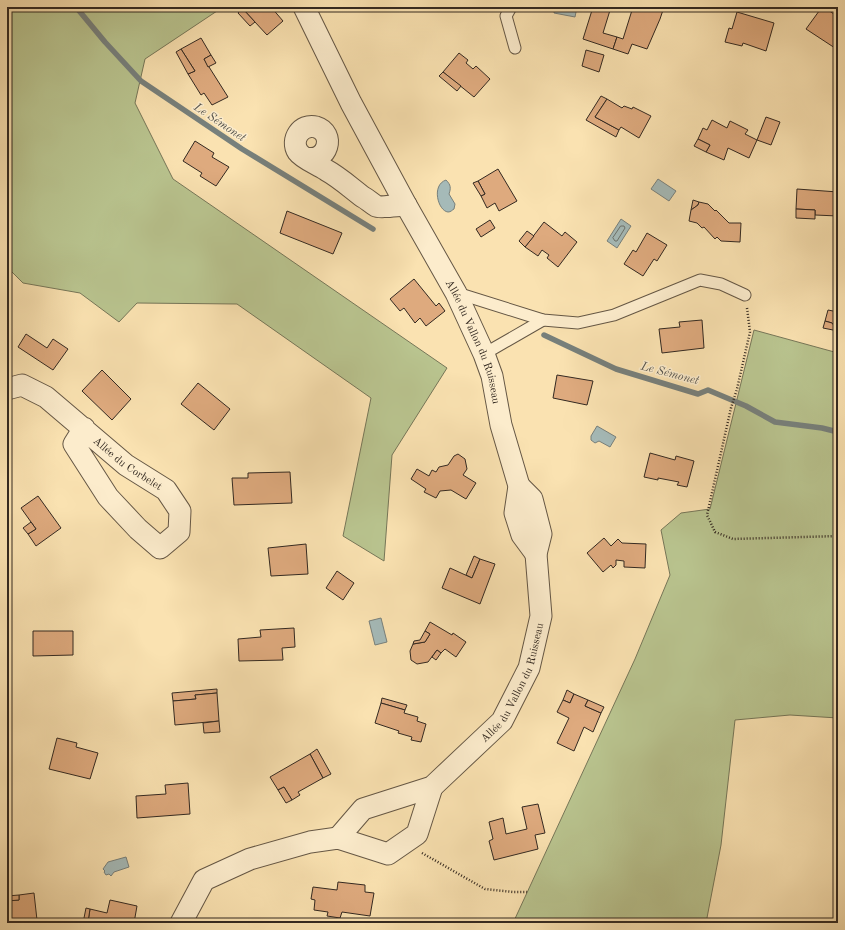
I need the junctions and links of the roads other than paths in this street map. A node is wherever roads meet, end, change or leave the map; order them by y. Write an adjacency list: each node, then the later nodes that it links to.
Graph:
1 (304, 7): 5 (street, Allée du Vallon du Ruisseau)
2 (511, 7): 3 (lane)
3 (515, 48)
4 (306, 158): 5 (street)
5 (406, 205): 6 (street, Allée du Vallon du Ruisseau)
6 (456, 293): 8 (lane); 9 (street, Allée du Vallon du Ruisseau)
7 (745, 295): 8 (lane)
8 (543, 320): 9 (lane)
9 (484, 354): 12 (street, Allée du Vallon du Ruisseau)
10 (7, 389): 11 (street, Allée du Corbelet)
11 (84, 428): 11 (street, Allée du Corbelet)
12 (432, 787): 13 (street, Allée du Vallon du Ruisseau); 13 (street)
13 (338, 838): 14 (street)
14 (180, 923)

